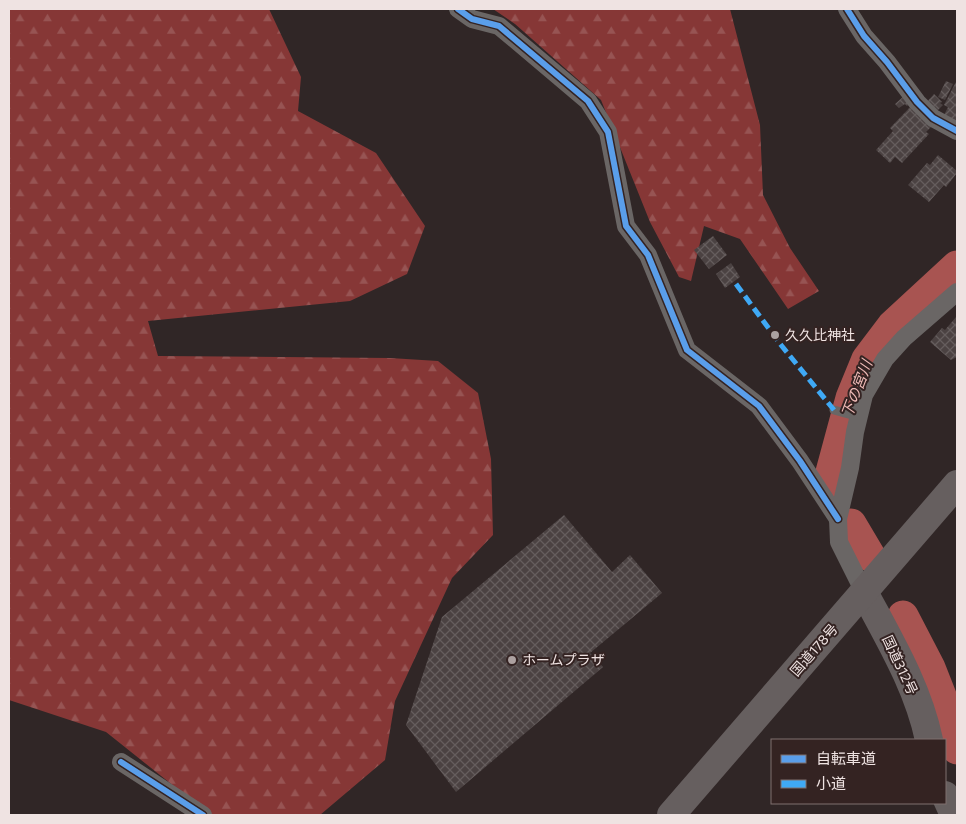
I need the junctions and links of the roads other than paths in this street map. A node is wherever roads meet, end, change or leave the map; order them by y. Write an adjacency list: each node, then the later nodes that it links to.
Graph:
1 (458, 9): 8 (street)
2 (847, 9): 3 (street)
3 (957, 131)
4 (957, 292): 6 (street)
5 (834, 410): 6 (lane)
6 (854, 415): 8 (street)
7 (957, 484): 9 (highway, 国道178号)
8 (838, 519): 9 (street)
9 (864, 592): 10 (highway, 国道312号); 14 (highway, 国道178号)
10 (929, 739)
11 (121, 762): 13 (street)
12 (946, 797): 15 (highway)
13 (203, 815)
14 (671, 815)
15 (954, 815)

